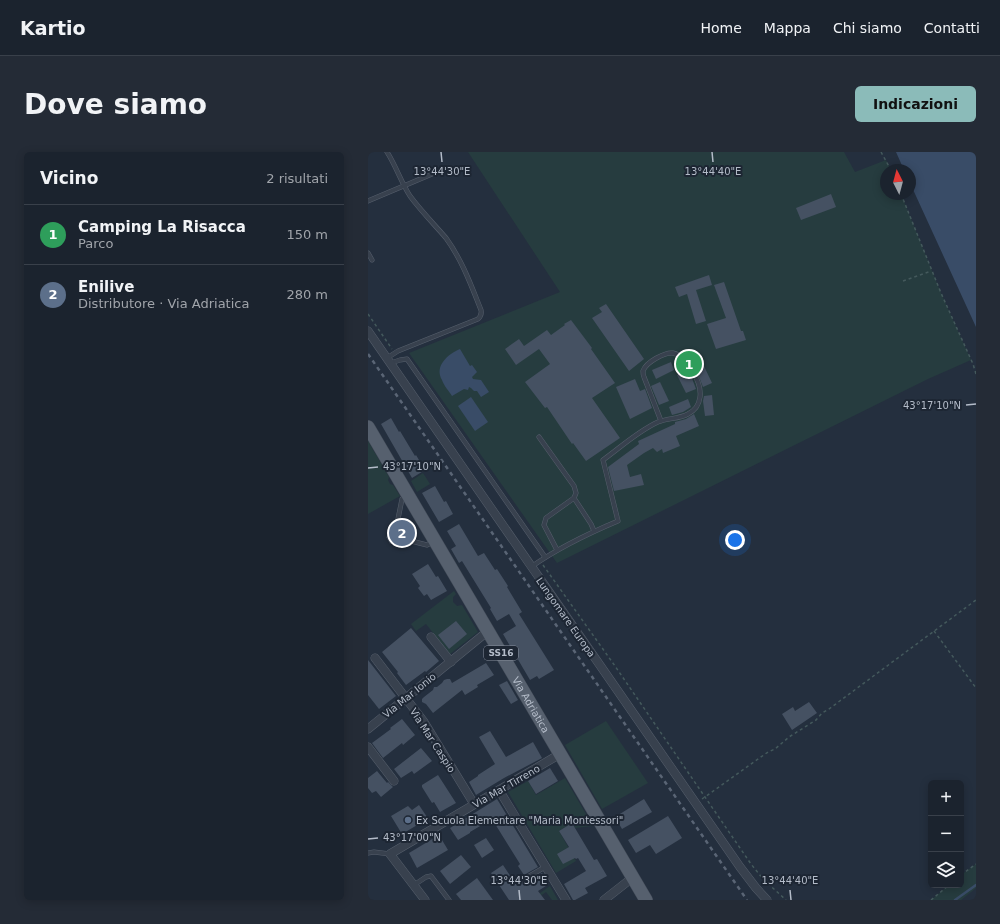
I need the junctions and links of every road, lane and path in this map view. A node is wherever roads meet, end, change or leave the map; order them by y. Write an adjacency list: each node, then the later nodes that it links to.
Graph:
1 (387, 152): 5 (lane)
2 (881, 152): 3 (path)
3 (888, 164)
4 (444, 169): 5 (lane)
5 (404, 186): 7 (lane); 13 (lane)
6 (903, 200): 10 (path)
7 (368, 201)
8 (368, 253): 9 (lane)
9 (372, 260)
10 (932, 270): 11 (path); 14 (path)
11 (903, 281)
12 (368, 330): 13 (street, Lungomare Europa)
13 (389, 361): 23 (lane); 24 (street, Lungomare Europa)
14 (976, 374)
15 (661, 421): 15 (lane); 20 (lane)
16 (368, 426): 18 (main road, Via Adriatica / SS16)
17 (539, 437): 19 (lane)
18 (408, 495): 21 (main road, Via Adriatica / SS16); 21 (lane)
19 (574, 498): 20 (lane); 22 (lane)
20 (594, 531): 22 (lane)
21 (435, 540): 27 (main road, Via Adriatica / SS16)
22 (557, 550): 23 (lane)
23 (545, 557): 24 (lane)
24 (531, 567): 41 (street, Lungomare Europa)
25 (546, 570): 39 (path)
26 (976, 600): 28 (path)
27 (488, 631): 31 (street, Via Mar Ionio); 36 (main road, Via Adriatica / SS16)
28 (934, 631): 32 (path); 39 (path)
29 (431, 637): 31 (street)
30 (375, 658): 33 (street, Via Mar Caspio)
31 (451, 662): 33 (street, Via Mar Ionio)
32 (976, 688)
33 (406, 698): 34 (street, Via Mar Ionio); 40 (street, Via Mar Caspio)
34 (368, 729)
35 (368, 747): 37 (street)
36 (560, 754): 38 (street, Via Mar Tirreno); 47 (main road, Via Adriatica / SS16)
37 (394, 781)
38 (499, 790): 40 (street, Via Mar Tirreno); 45 (street)
39 (705, 798): 41 (path); 57 (path)
40 (474, 804): 43 (street, Via Mar Tirreno)
41 (696, 804): 56 (street, Lungomare Europa)
42 (368, 853): 43 (lane)
43 (390, 854): 49 (street)
44 (976, 864): 46 (path)
45 (545, 866): 48 (lane); 53 (street)
46 (964, 873)
47 (632, 878): 54 (street); 55 (main road, Via Adriatica / SS16)
48 (519, 882)
49 (414, 885): 51 (street); 52 (lane)
50 (945, 888): 58 (path)
51 (425, 900)
52 (449, 900)
53 (566, 900)
54 (604, 900)
55 (646, 900)
56 (767, 900)
57 (786, 900)
58 (931, 900)

